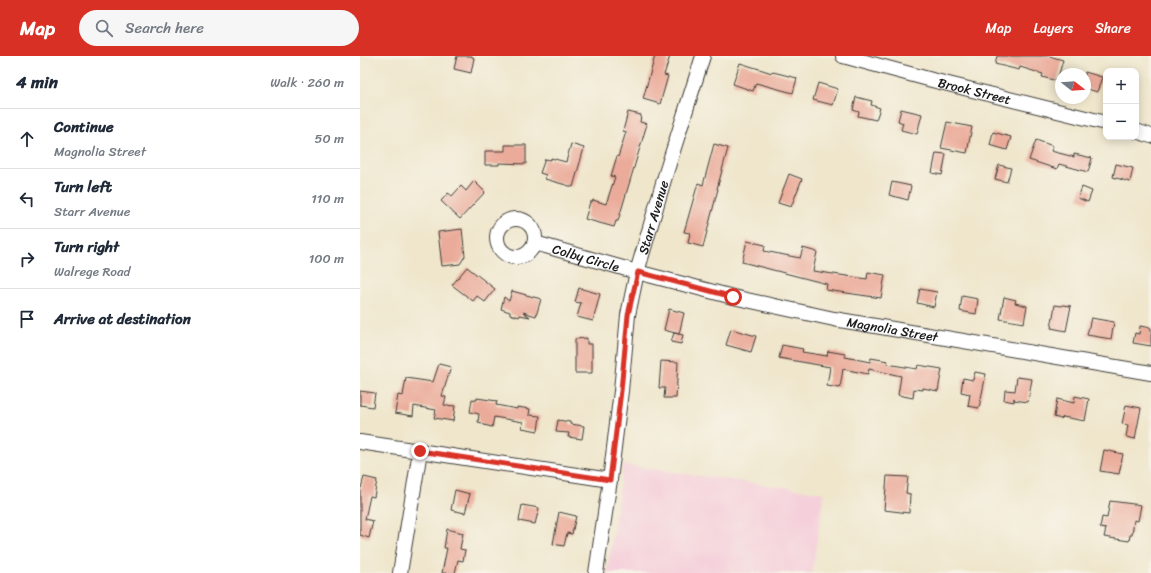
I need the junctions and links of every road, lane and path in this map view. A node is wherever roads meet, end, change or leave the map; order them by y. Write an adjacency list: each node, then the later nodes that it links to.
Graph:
1 (703, 56): 7 (street, Starr Avenue)
2 (843, 56): 3 (street, Brook Street)
3 (1103, 122)
4 (1139, 132): 5 (street)
5 (1151, 136)
6 (534, 243): 7 (street, Colby Circle)
7 (638, 272): 8 (street, Magnolia Street); 11 (street, Starr Avenue)
8 (1151, 373)
9 (360, 442): 10 (street)
10 (420, 451): 11 (street); 12 (street)
11 (610, 480): 13 (street, Starr Avenue)
12 (400, 573)
13 (596, 573)

